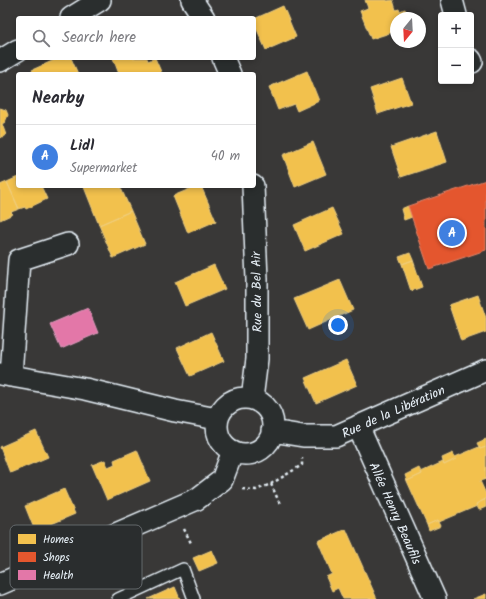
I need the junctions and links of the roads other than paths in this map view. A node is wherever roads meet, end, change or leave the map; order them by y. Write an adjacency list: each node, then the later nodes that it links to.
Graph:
1 (100, 0): 5 (street)
2 (192, 0): 6 (street)
3 (452, 0): 4 (street)
4 (455, 12)
5 (74, 16)
6 (203, 16)
7 (16, 51): 9 (street)
8 (224, 60): 10 (street)
9 (0, 61)
10 (229, 72)
11 (253, 188): 15 (street, Rue du Bel Air)
12 (68, 244): 14 (street)
13 (486, 370): 17 (street, Rue de la Libération)
14 (6, 375): 16 (street)
15 (252, 399): 16 (street); 18 (street)
16 (217, 419): 19 (street)
17 (358, 426): 18 (street, Rue de la Libération); 27 (street, Allée Henry Beaufils)
18 (272, 431): 19 (street)
19 (233, 451): 20 (street)
20 (137, 525)
21 (10, 580): 22 (street)
22 (0, 584)
23 (142, 588): 26 (lane)
24 (140, 589): 25 (lane)
25 (118, 599)
26 (194, 599)
27 (435, 599)

